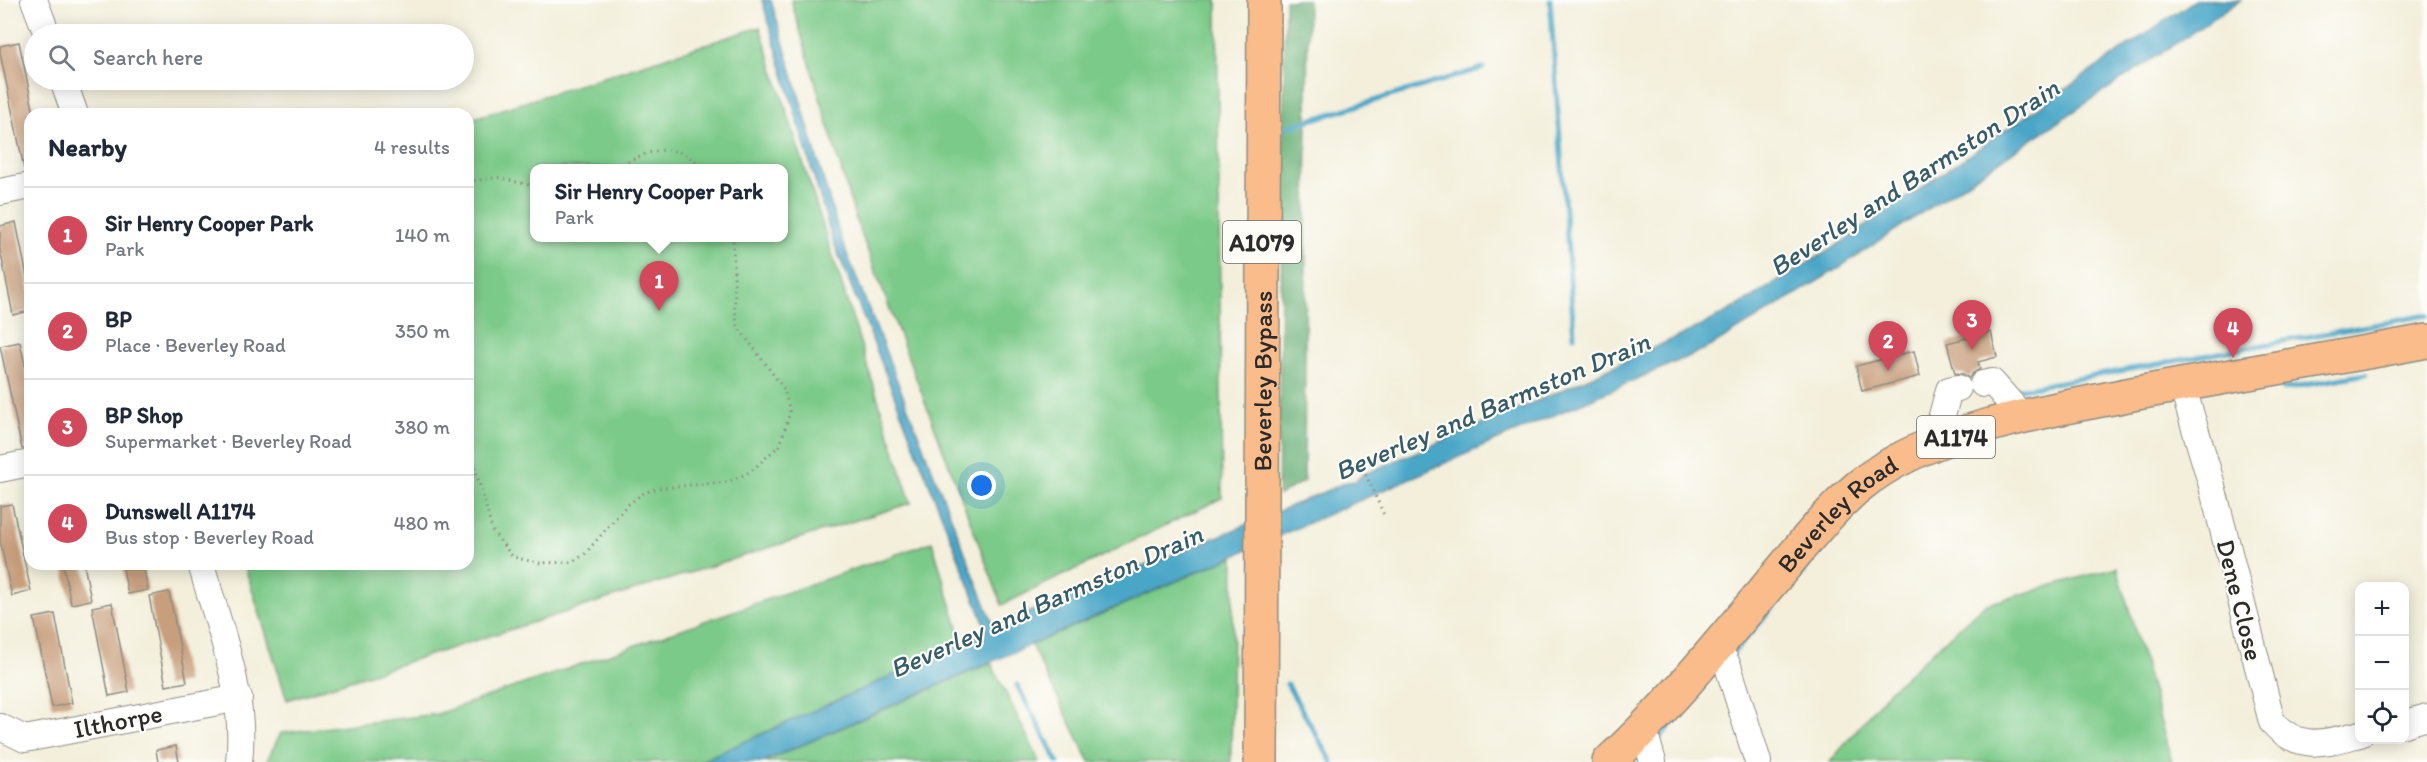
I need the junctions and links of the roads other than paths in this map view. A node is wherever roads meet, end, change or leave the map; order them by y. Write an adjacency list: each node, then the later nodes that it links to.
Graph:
1 (34, 0): 3 (street)
2 (1264, 0): 18 (main road, Beverley Bypass / A1079)
3 (43, 24)
4 (67, 90): 5 (street)
5 (73, 108)
6 (24, 187): 7 (street)
7 (0, 192)
8 (2427, 341): 10 (main road, Beverley Road / A1174)
9 (1983, 384): 12 (street)
10 (2182, 385): 12 (main road, Beverley Road / A1174); 24 (street, Dene Close)
11 (1958, 388): 13 (street)
12 (2023, 417): 13 (main road, Beverley Road / A1174)
13 (1934, 445): 17 (main road, Beverley Road / A1174)
14 (24, 464): 15 (street)
15 (0, 469)
16 (203, 570): 19 (street)
17 (1713, 649): 23 (main road, Beverley Road / A1174); 30 (street)
18 (1262, 690): 26 (main road, Beverley Bypass); 27 (main road, Beverley Bypass)
19 (239, 698): 22 (street, Ilthorpe); 25 (street)
20 (2427, 717): 21 (street)
21 (2409, 722)
22 (0, 727)
23 (1643, 727): 28 (main road, Beverley Road / A1174); 29 (street)
24 (2355, 735)
25 (239, 762)
26 (1261, 762)
27 (1282, 762)
28 (1609, 762)
29 (1653, 762)
30 (1758, 762)

